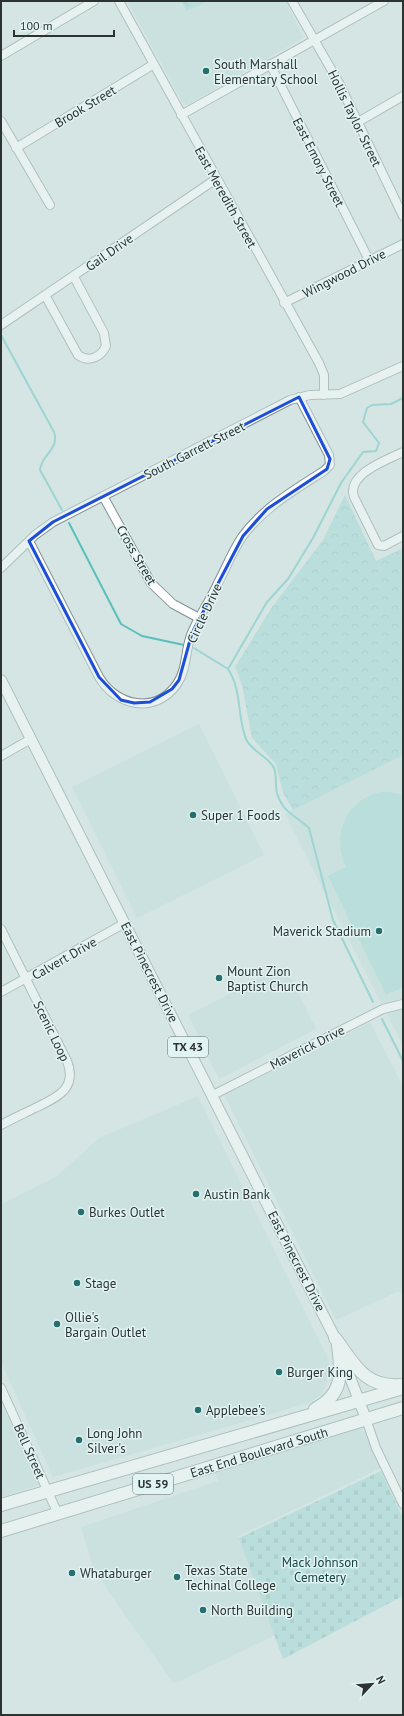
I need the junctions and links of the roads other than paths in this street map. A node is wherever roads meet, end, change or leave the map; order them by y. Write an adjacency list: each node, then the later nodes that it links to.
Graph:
1 (94, 1): 6 (street)
2 (119, 1): 7 (street, East Meredith Street)
3 (292, 1): 5 (street, Hollis Taylor Street)
4 (384, 1): 5 (street)
5 (314, 40): 8 (street); 12 (street, Hollis Taylor Street)
6 (1, 56)
7 (154, 64): 10 (street, East Meredith Street); 13 (street, Brook Street)
8 (270, 64): 10 (street); 18 (street, East Emory Street)
9 (403, 96): 12 (street)
10 (181, 115): 14 (street, East Meredith Street)
11 (1, 121): 13 (street)
12 (358, 122): 16 (street, Hollis Taylor Street)
13 (16, 148): 15 (street)
14 (216, 179): 19 (street, Gail Drive); 21 (street, East Meredith Street)
15 (50, 205)
16 (403, 216)
17 (403, 244): 18 (street, Wingwood Drive)
18 (369, 260): 21 (street, Wingwood Drive)
19 (74, 277): 20 (street, Gail Drive); 20 (street)
20 (45, 296): 22 (street, Gail Drive)
21 (284, 303): 24 (street, East Meredith Street)
22 (1, 325)
23 (403, 366): 24 (street, South Garrett Street)
24 (324, 395): 25 (street, South Garrett Street)
25 (298, 397): 27 (street, South Garrett Street); 31 (street, Circle Drive)
26 (403, 452): 28 (street)
27 (103, 496): 29 (street, South Garrett Street); 31 (street, Cross Street)
28 (403, 536)
29 (29, 541): 30 (street, South Garrett Street); 31 (street, Circle Drive)
30 (1, 568)
31 (200, 618)
32 (1, 680): 33 (main road, East Pinecrest Drive / TX 43)
33 (31, 739): 34 (street); 35 (main road, East Pinecrest Drive / TX 43)
34 (1, 756)
35 (125, 923): 37 (street, Calvert Drive); 40 (main road, East Pinecrest Drive / TX 43)
36 (1, 930): 37 (street, Scenic Loop)
37 (27, 979): 38 (street, Calvert Drive); 41 (street, Scenic Loop)
38 (1, 992)
39 (403, 1004): 40 (street, Maverick Drive)
40 (212, 1095): 42 (main road, East Pinecrest Drive / TX 43)
41 (1, 1125)
42 (337, 1342): 43 (highway); 46 (main road, East Pinecrest Drive / TX 43); 48 (highway)
43 (403, 1384)
44 (1, 1388): 50 (street, Bell Street)
45 (403, 1388): 46 (highway, East End Boulevard South / US 59)
46 (360, 1401): 48 (highway, East End Boulevard South / US 59); 49 (main road, East Pinecrest Drive / TX 43)
47 (403, 1408): 49 (highway, East End Boulevard South / US 59)
48 (299, 1418): 50 (highway, East End Boulevard South / US 59)
49 (366, 1419): 52 (street); 53 (highway, East End Boulevard South / US 59)
50 (48, 1490): 51 (highway, East End Boulevard South / US 59); 53 (street, Bell Street)
51 (1, 1504)
52 (403, 1504)
53 (58, 1514): 54 (highway, East End Boulevard South / US 59)
54 (1, 1531)

